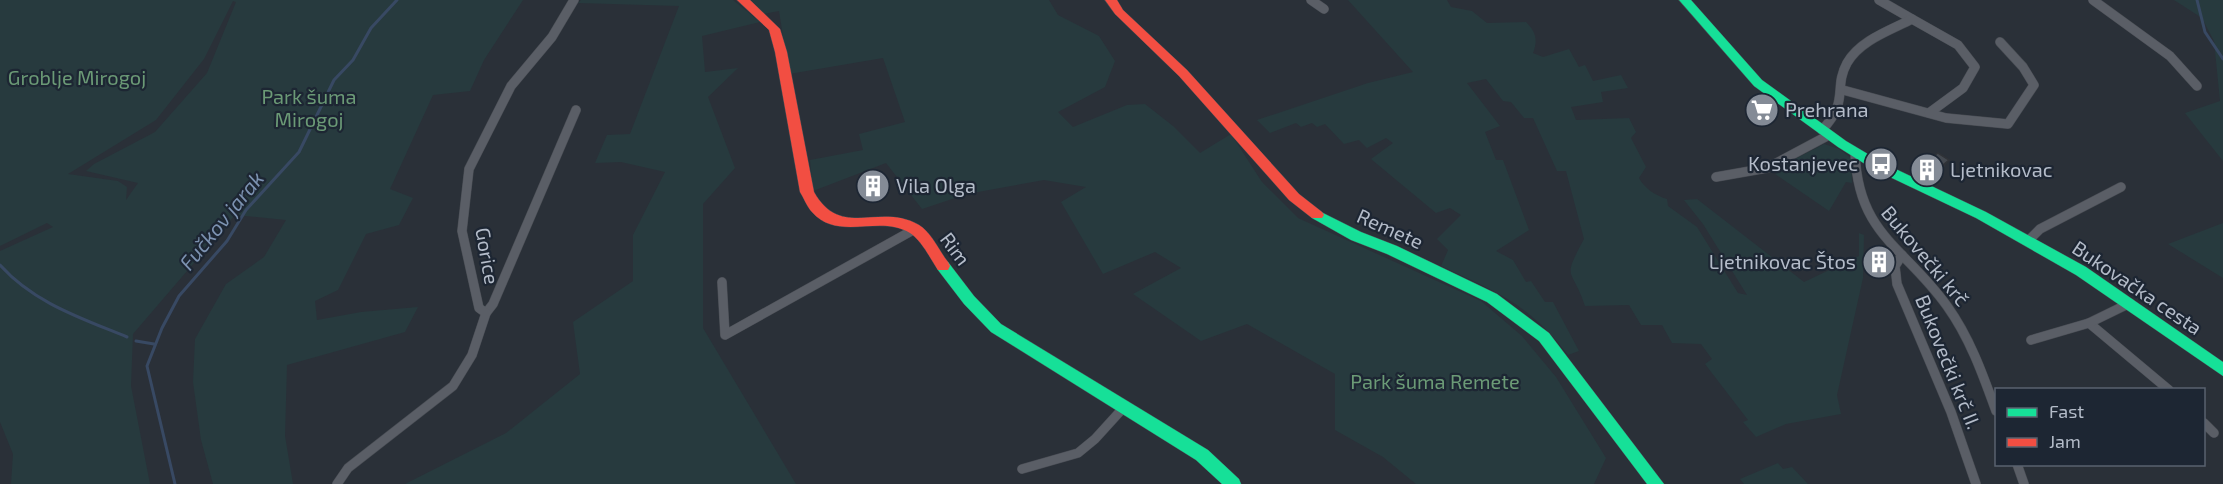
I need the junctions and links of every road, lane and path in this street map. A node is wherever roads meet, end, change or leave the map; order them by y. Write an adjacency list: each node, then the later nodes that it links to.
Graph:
1 (574, 0): 24 (street, Gorice)
2 (743, 0): 19 (street, Rim)
3 (1111, 0): 37 (street, Remete)
4 (1311, 0): 8 (street)
5 (1685, 0): 15 (street, Bukovačka cesta)
6 (1879, 0): 9 (street)
7 (2093, 0): 11 (street)
8 (1324, 9)
9 (1912, 20): 12 (street); 14 (street)
10 (2000, 42): 14 (street)
11 (2197, 87)
12 (1843, 90): 14 (street); 15 (street)
13 (576, 110): 24 (street)
14 (1929, 113)
15 (1825, 132): 16 (street, Bukovačka cesta); 17 (street)
16 (1855, 153): 20 (street, Bukovačka cesta); 21 (street, Bukovečki krč)
17 (1716, 177)
18 (2121, 187): 20 (street, Bukovačka cesta)
19 (915, 229): 22 (street); 29 (street, Rim)
20 (2028, 241): 23 (street, Bukovačka cesta)
21 (1902, 255): 30 (street, Bukovečki krč); 38 (street, Bukovečki krč II.)
22 (722, 282)
23 (2130, 303): 25 (street); 27 (street, Bukovačka cesta)
24 (486, 313): 35 (street, Gorice)
25 (2089, 323): 26 (street); 28 (street)
26 (2031, 340)
27 (2223, 370)
28 (2167, 388)
29 (1125, 406): 34 (street); 36 (street, Rim)
30 (1995, 408)
31 (2205, 424): 32 (street)
32 (2214, 433)
33 (2017, 466): 39 (street)
34 (1022, 469)
35 (337, 484)
36 (1233, 484)
37 (1656, 484)
38 (1976, 484)
39 (2024, 484)

